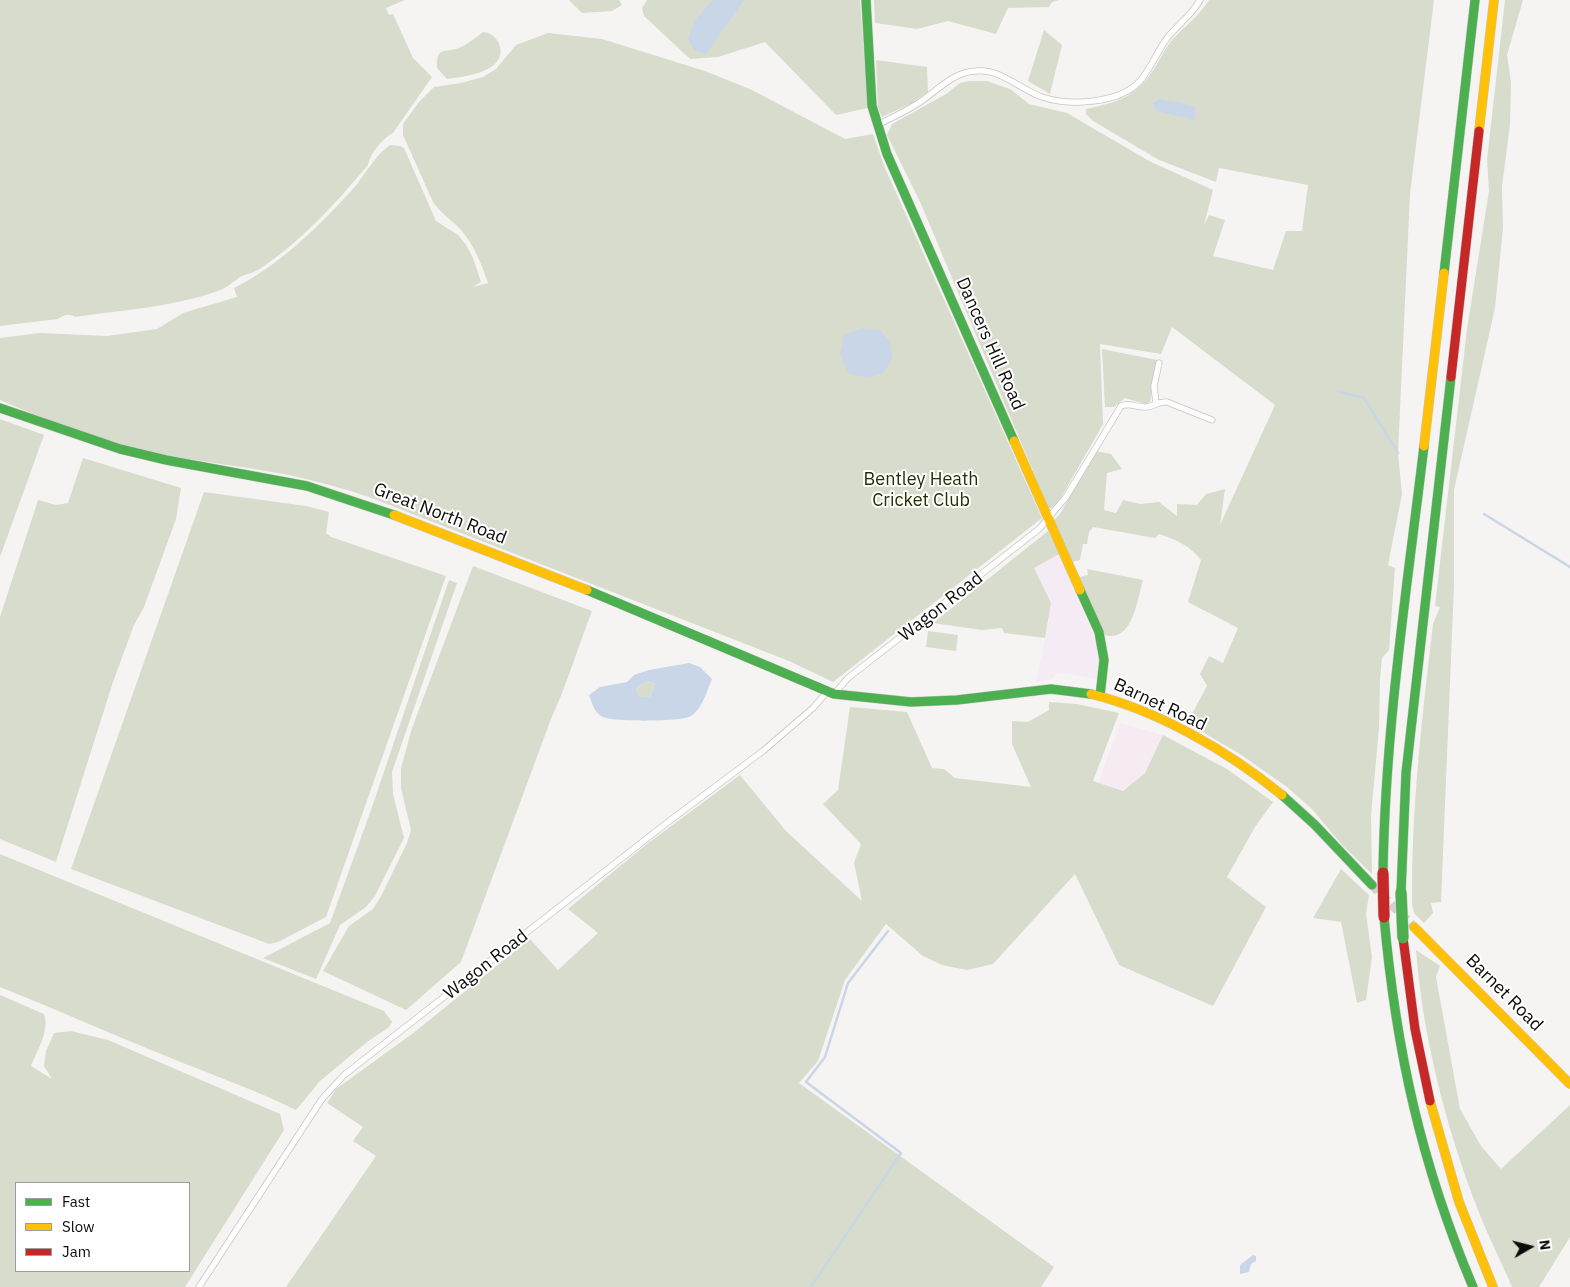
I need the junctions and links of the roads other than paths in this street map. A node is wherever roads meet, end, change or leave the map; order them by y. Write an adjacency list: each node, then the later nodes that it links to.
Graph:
1 (866, 0): 5 (main road, Dancers Hill Road)
2 (1200, 0): 5 (street)
3 (1475, 0): 18 (main road, bridge)
4 (1494, 0): 19 (main road, bridge)
5 (877, 125): 10 (main road, Dancers Hill Road)
6 (1159, 363): 7 (street)
7 (1156, 403): 9 (street); 10 (street, Wagon Road)
8 (0, 408): 11 (main road, Great North Road)
9 (1212, 420)
10 (1048, 519): 11 (street, Wagon Road); 12 (main road, Dancers Hill Road)
11 (830, 693): 13 (main road, Great North Road); 17 (street, Wagon Road)
12 (1100, 696): 13 (main road, Barnet Road); 14 (main road, Barnet Road)
13 (853, 698)
14 (1372, 885)
15 (1414, 927): 16 (main road, Barnet Road)
16 (1570, 1084)
17 (199, 1287)
18 (1473, 1287)
19 (1494, 1287)

